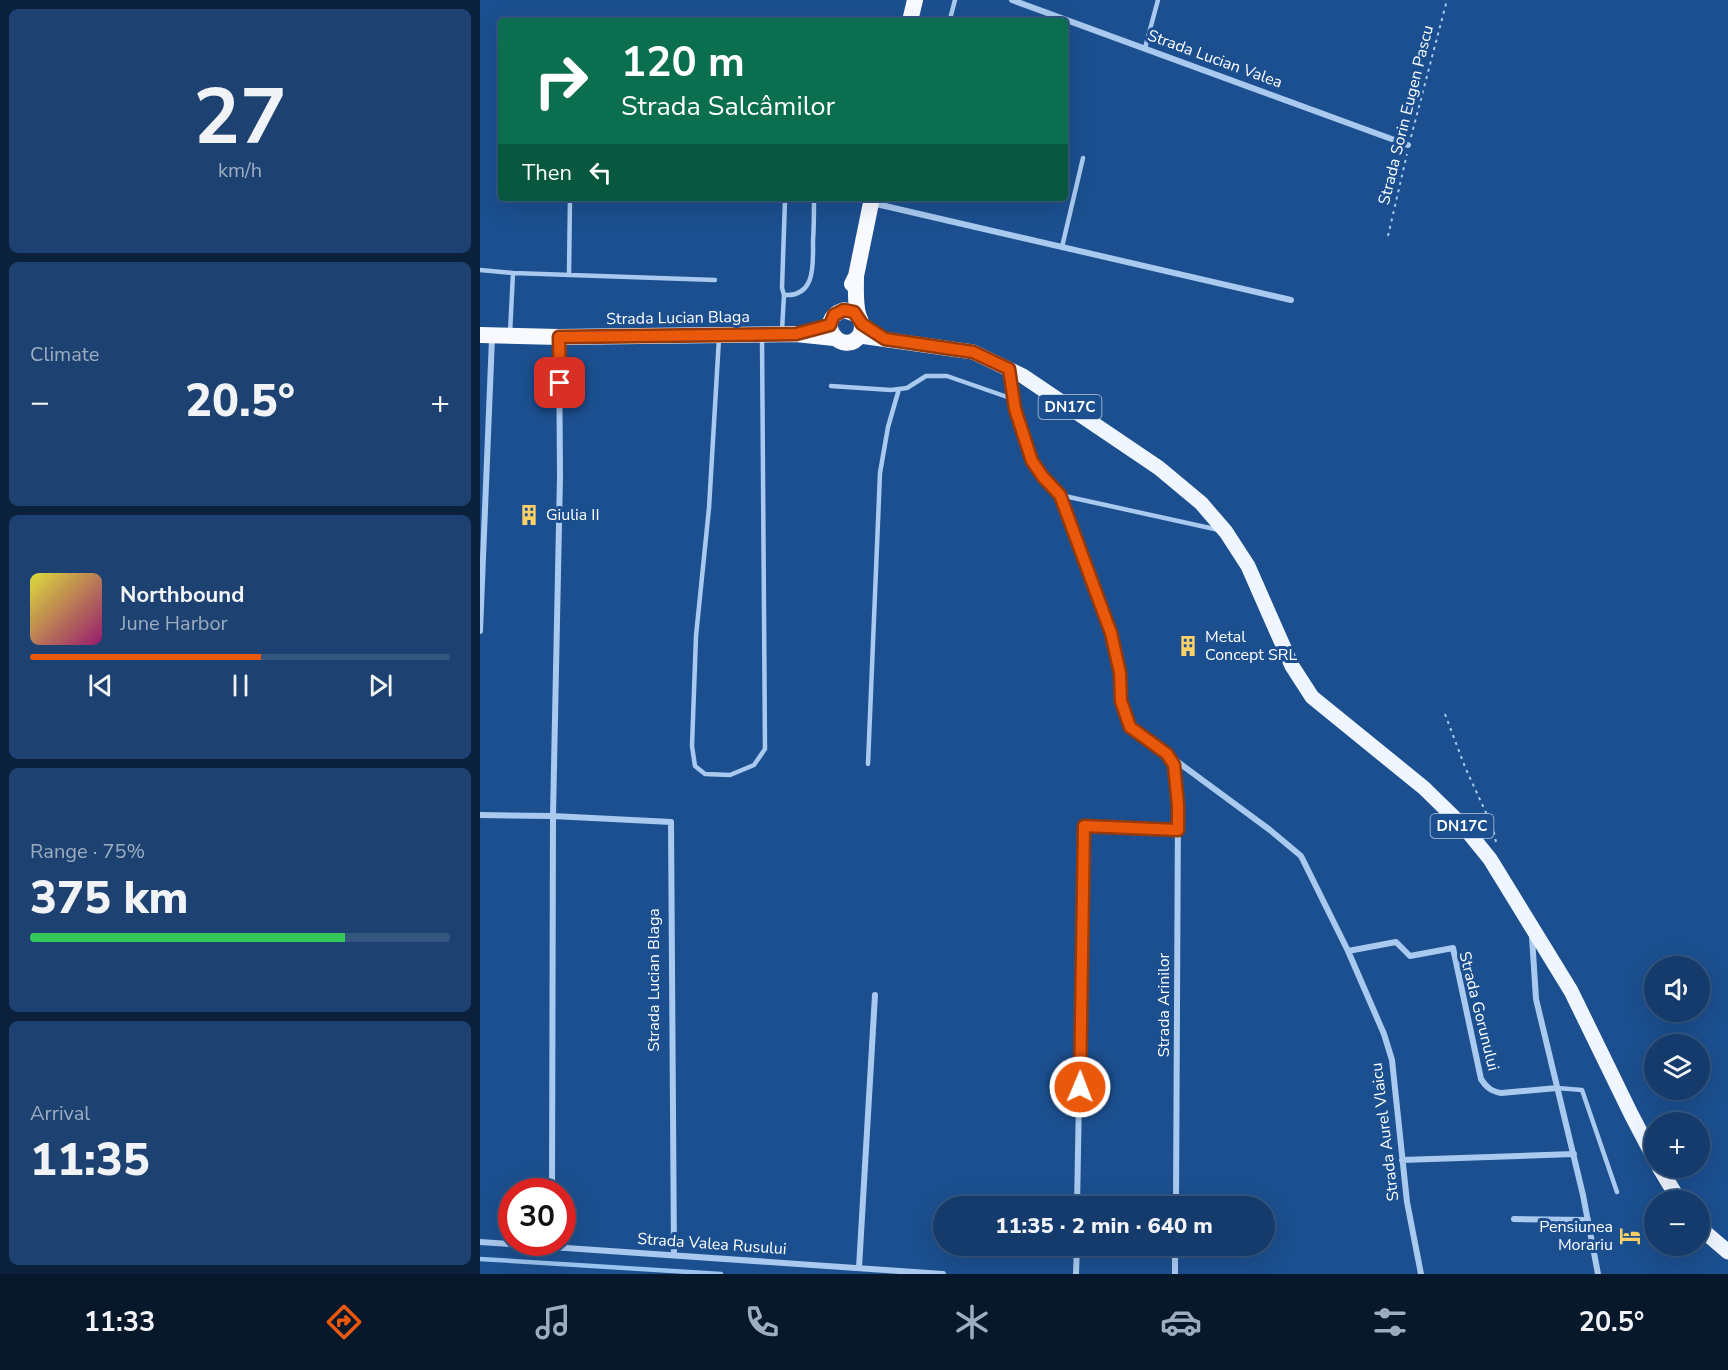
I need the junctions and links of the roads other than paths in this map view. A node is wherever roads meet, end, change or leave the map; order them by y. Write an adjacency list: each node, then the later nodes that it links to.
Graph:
1 (915, 0): 5 (highway)
2 (955, 0): 6 (lane)
3 (1012, 0): 7 (street, Strada Lucian Valea)
4 (1158, 0): 9 (lane)
5 (911, 18)
6 (950, 18)
7 (1062, 18)
8 (1068, 20): 9 (street, Strada Lucian Valea)
9 (1145, 48): 10 (street, Strada Lucian Valea)
10 (1408, 145)
11 (1083, 158): 17 (lane)
12 (570, 201): 20 (lane)
13 (785, 201): 23 (lane)
14 (814, 201): 23 (lane)
15 (872, 201): 21 (highway)
16 (876, 201): 17 (street)
17 (1062, 247): 24 (street)
18 (480, 270): 19 (lane)
19 (513, 273): 20 (lane); 31 (lane)
20 (568, 274): 22 (lane)
21 (856, 276): 25 (highway); 26 (highway)
22 (715, 280)
23 (784, 295): 27 (lane)
24 (1291, 300)
25 (834, 325): 26 (highway, DN17C); 26 (highway, DN17C); 27 (highway, Strada Lucian Blaga / DN17C)
26 (860, 325): 33 (main road, DN17C)
27 (789, 334): 30 (highway, Strada Lucian Blaga / DN17C)
28 (486, 335): 31 (highway, Strada Lucian Blaga / DN17C); 39 (street, Strada Lucian Blaga)
29 (719, 335): 30 (highway, Strada Lucian Blaga / DN17C); 30 (lane); 32 (highway, Strada Lucian Blaga / DN17C)
30 (762, 335)
31 (510, 336): 32 (highway, Strada Lucian Blaga / DN17C)
32 (559, 337): 43 (street)
33 (1009, 369): 36 (street); 38 (main road, DN17C)
34 (831, 386): 35 (lane)
35 (899, 389): 36 (lane); 41 (lane)
36 (1013, 399): 37 (street)
37 (1060, 495): 38 (lane); 40 (street, Strada Aurel Vlaicu)
38 (1226, 532): 45 (main road, DN17C)
39 (480, 631)
40 (1167, 754): 44 (street, Strada Arinilor); 46 (street, Strada Aurel Vlaicu)
41 (868, 764)
42 (480, 815): 43 (street, Strada Lucian Blaga)
43 (553, 816): 52 (street); 63 (street, Strada Lucian Blaga)
44 (1178, 830): 54 (street); 55 (street, Strada Arinilor)
45 (1532, 928): 48 (street); 49 (main road, DN17C)
46 (1348, 951): 48 (street, Strada Gorunului); 51 (street, Strada Aurel Vlaicu)
47 (875, 995): 66 (street)
48 (1557, 1088): 50 (street); 53 (lane)
49 (1644, 1140)
50 (1574, 1154): 51 (street); 57 (street)
51 (1402, 1160): 70 (street, Strada Aurel Vlaicu)
52 (552, 1178)
53 (1617, 1192)
54 (1077, 1196)
55 (1176, 1196)
56 (1514, 1219): 57 (street)
57 (1588, 1220): 71 (street)
58 (1710, 1237): 62 (main road)
59 (480, 1242): 60 (street, Strada Valea Rusului)
60 (498, 1242)
61 (576, 1246): 63 (street, Strada Valea Rusului)
62 (1728, 1252)
63 (674, 1255): 66 (street, Strada Valea Rusului)
64 (1077, 1256): 68 (street)
65 (1175, 1256): 69 (street)
66 (859, 1268): 67 (street, Strada Valea Rusului)
67 (943, 1274)
68 (1076, 1274)
69 (1175, 1274)
70 (1420, 1274)
71 (1598, 1274)

